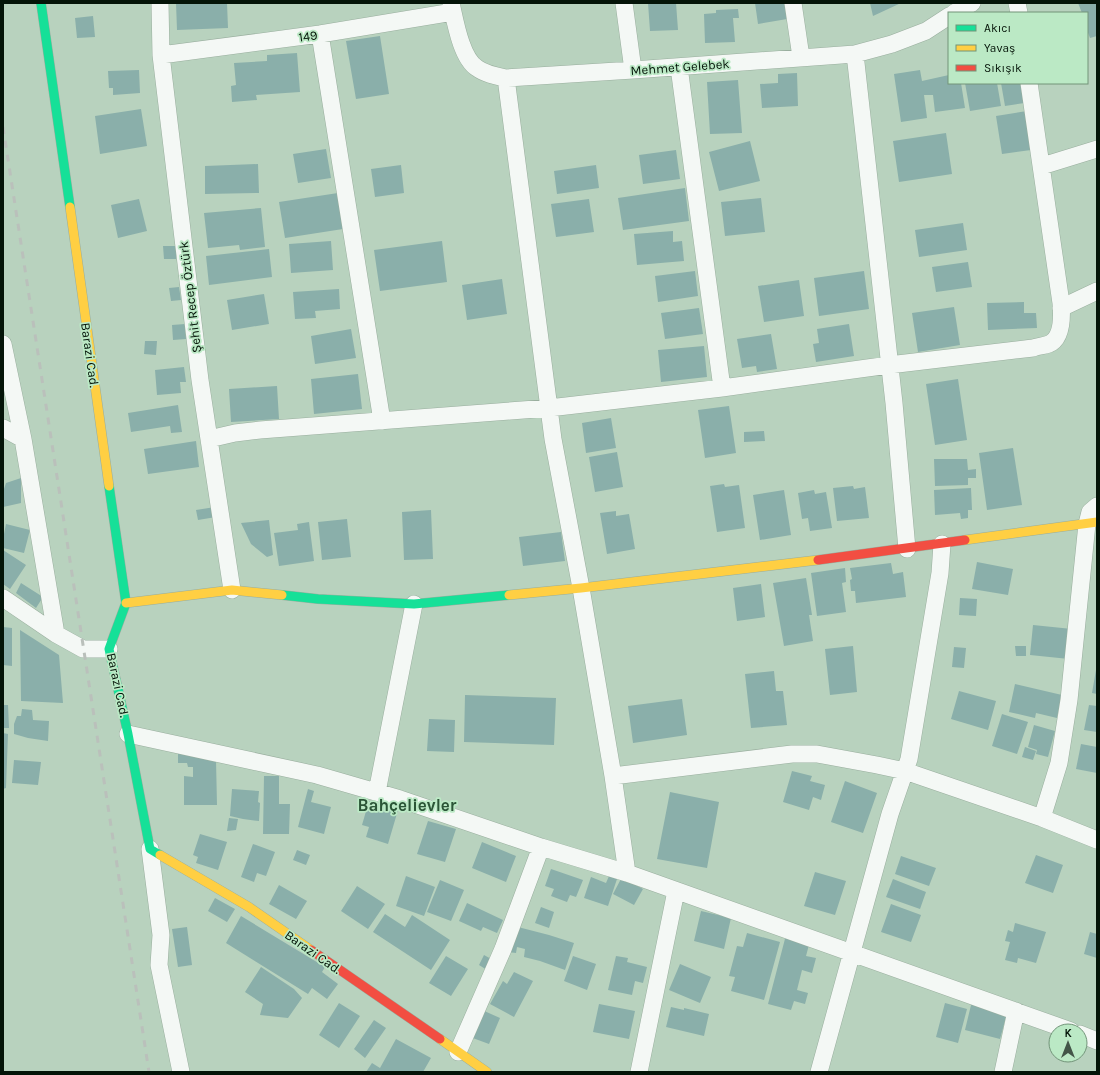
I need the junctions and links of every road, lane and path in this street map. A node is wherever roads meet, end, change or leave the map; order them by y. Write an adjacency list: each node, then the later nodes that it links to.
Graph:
1 (41, 3): 34 (street, Barazi Cad.)
2 (160, 3): 9 (street, Şehit Recep Öztürk)
3 (624, 3): 12 (street)
4 (793, 3): 10 (street)
5 (452, 8): 7 (street, 149); 13 (street, Mehmet Gelebek)
6 (948, 17): 8 (street, Mehmet Gelebek)
7 (320, 34): 9 (street, 149); 23 (street)
8 (855, 54): 10 (street, Mehmet Gelebek); 20 (street)
9 (161, 55): 26 (street, Şehit Recep Öztürk)
10 (801, 57): 11 (street, Mehmet Gelebek)
11 (679, 67): 12 (street, Mehmet Gelebek); 21 (street)
12 (633, 70): 13 (street, Mehmet Gelebek)
13 (506, 78): 22 (street)
14 (1029, 84): 16 (street)
15 (1097, 149): 16 (street)
16 (1042, 166): 18 (street)
17 (1097, 291): 18 (street)
18 (1061, 308): 20 (street)
19 (3, 344): 25 (street)
20 (890, 365): 21 (street); 30 (street)
21 (722, 388): 22 (street)
22 (549, 408): 23 (street); 31 (street)
23 (382, 420): 26 (street)
24 (3, 428): 25 (street)
25 (23, 439): 36 (street)
26 (209, 439): 32 (street, Şehit Recep Öztürk)
27 (1097, 506): 28 (street)
28 (1092, 523): 29 (street); 42 (street)
29 (942, 544): 30 (street); 39 (street)
30 (907, 549): 31 (street)
31 (581, 588): 35 (street); 40 (street)
32 (232, 590): 34 (street); 35 (street)
33 (3, 598): 36 (street)
34 (126, 603): 37 (street, Barazi Cad.)
35 (414, 604): 41 (street)
36 (56, 634): 37 (street)
37 (109, 650): 38 (street, Barazi Cad.)
38 (128, 734): 41 (street); 45 (street, Barazi Cad.)
39 (905, 772): 40 (street); 42 (street); 48 (street)
40 (612, 776): 46 (street)
41 (377, 792): 44 (street)
42 (1042, 818): 43 (street)
43 (1097, 840)
44 (541, 847): 46 (street); 51 (street)
45 (150, 849): 51 (street, Barazi Cad.); 52 (street)
46 (627, 873): 47 (street)
47 (676, 891): 48 (street); 54 (street)
48 (853, 952): 49 (street); 55 (street)
49 (1016, 1011): 50 (street); 56 (street)
50 (1049, 1023)
51 (458, 1052): 53 (street, Barazi Cad.)
52 (181, 1072)
53 (487, 1072)
54 (639, 1072)
55 (819, 1072)
56 (1003, 1072)

